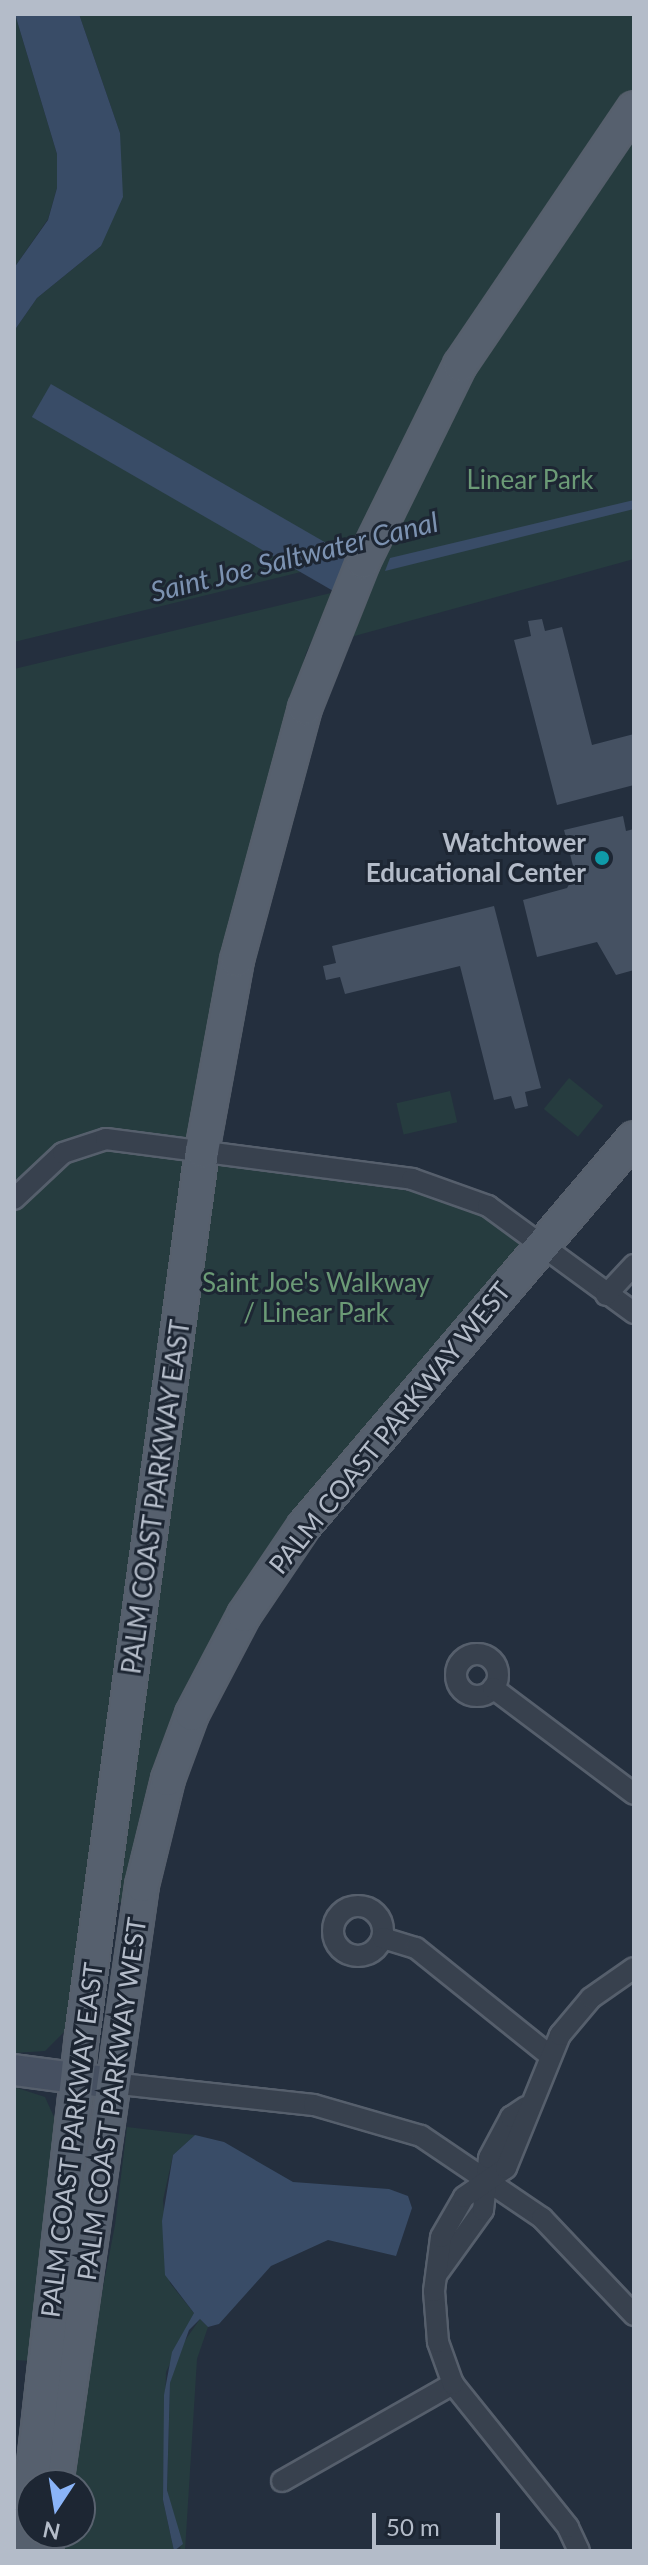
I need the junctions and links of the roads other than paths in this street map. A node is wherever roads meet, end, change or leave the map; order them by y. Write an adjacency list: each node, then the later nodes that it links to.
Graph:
1 (634, 108): 3 (main road, PALM COAST PARKWAY EAST)
2 (634, 1138): 5 (main road, PALM COAST PARKWAY WEST)
3 (202, 1151): 4 (street); 5 (street); 15 (main road, PALM COAST PARKWAY EAST)
4 (14, 1199)
5 (542, 1244): 7 (street); 16 (main road, PALM COAST PARKWAY WEST)
6 (634, 1265): 7 (street)
7 (606, 1295): 8 (street)
8 (634, 1313)
9 (493, 1688): 10 (street)
10 (634, 1794)
11 (383, 1938): 13 (street)
12 (634, 1968): 13 (street)
13 (549, 2055): 17 (street)
14 (14, 2070): 15 (street)
15 (77, 2078): 16 (street); 20 (main road, PALM COAST PARKWAY EAST)
16 (111, 2083): 17 (street); 20 (main road, PALM COAST PARKWAY WEST)
17 (489, 2178): 18 (street); 19 (street)
18 (634, 2315)
19 (453, 2384): 23 (street); 24 (street)
20 (54, 2404): 21 (main road); 22 (main road)
21 (44, 2469)
22 (56, 2469)
23 (282, 2481)
24 (579, 2551)

